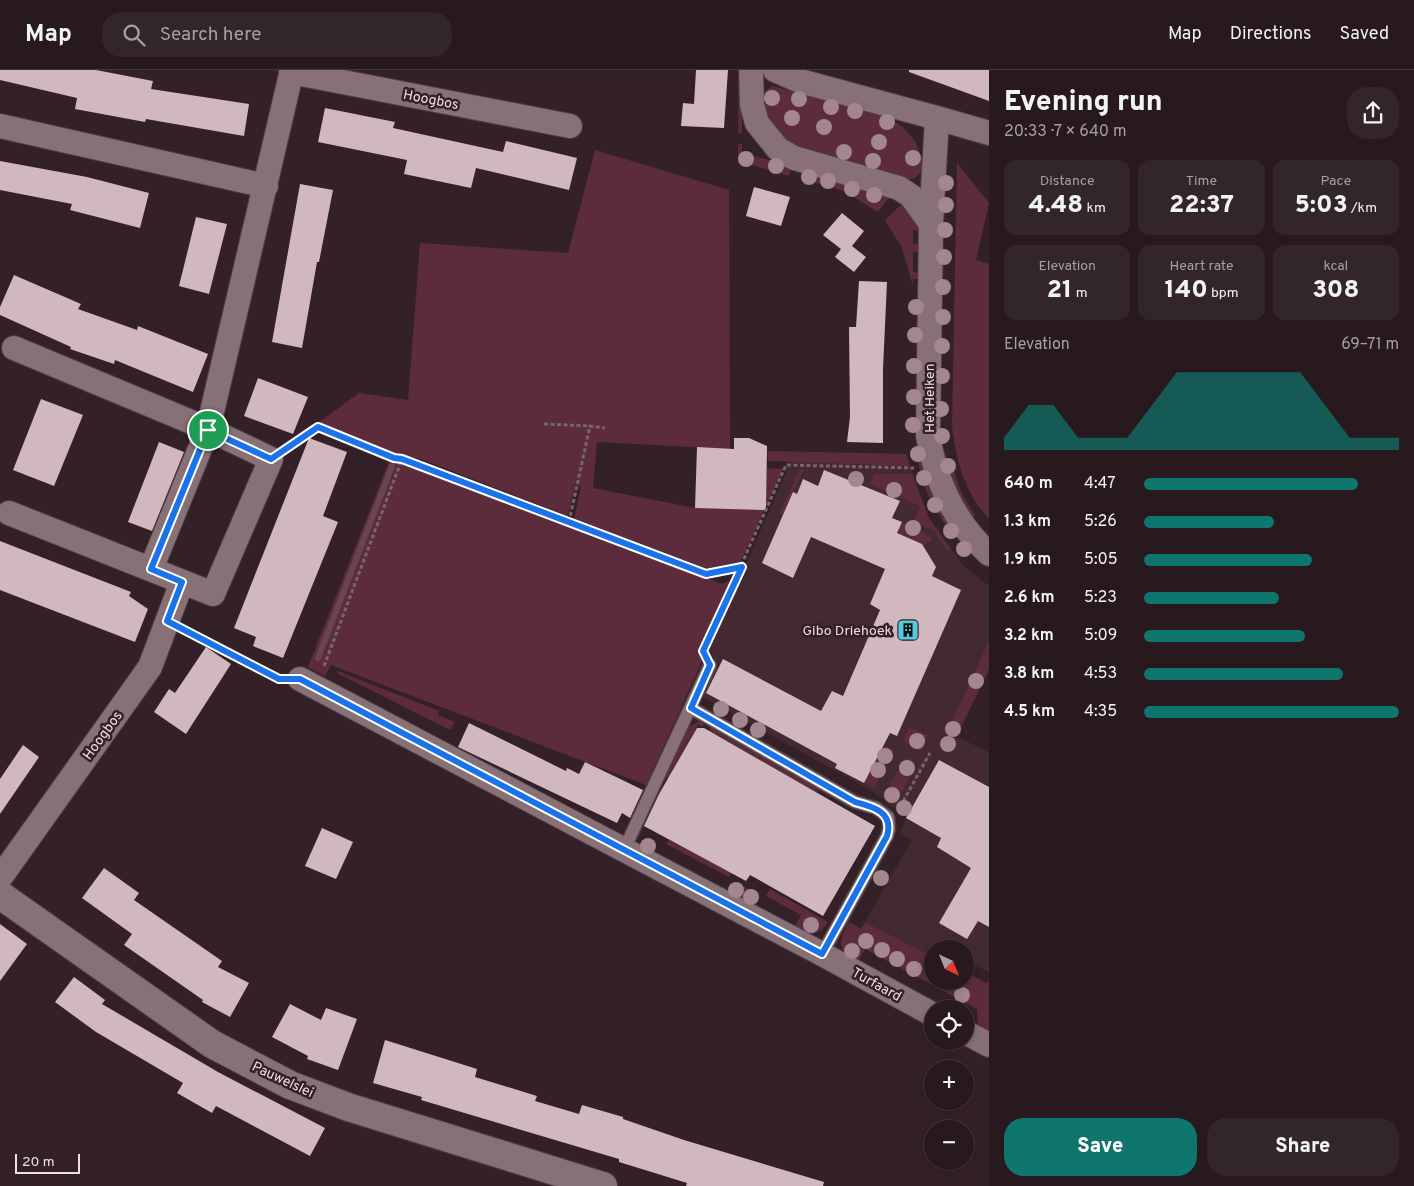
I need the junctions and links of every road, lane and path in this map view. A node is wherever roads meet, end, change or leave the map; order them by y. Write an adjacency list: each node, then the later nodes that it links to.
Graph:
1 (751, 70): 9 (street)
2 (775, 70): 4 (street)
3 (292, 71): 6 (street, Hoogbos); 8 (street, Hoogbos)
4 (937, 118): 7 (street); 9 (street, Het Heiken)
5 (0, 126): 8 (street)
6 (570, 126)
7 (989, 132)
8 (266, 186): 14 (street, Hoogbos)
9 (932, 224): 20 (street, Het Heiken)
10 (14, 348): 14 (street)
11 (544, 424): 12 (path)
12 (590, 426): 13 (path); 19 (path)
13 (605, 428)
14 (208, 430): 16 (street); 22 (street, Hoogbos)
15 (912, 458): 21 (path)
16 (271, 459): 17 (path); 23 (street)
17 (402, 459): 19 (path); 26 (path)
18 (9, 513): 22 (street)
19 (569, 522): 21 (path)
20 (989, 554)
21 (742, 567): 25 (path)
22 (151, 569): 23 (street)
23 (182, 582): 24 (street, Hoogbos)
24 (167, 621): 26 (path); 31 (street, Hoogbos)
25 (710, 665): 27 (lane)
26 (308, 683): 30 (street, Turfaard)
27 (691, 708): 29 (lane); 30 (lane)
28 (930, 753): 29 (path)
29 (889, 823): 33 (lane)
30 (624, 850): 33 (street, Turfaard)
31 (0, 878)
32 (0, 895): 37 (street, Pauwelslei)
33 (822, 954): 34 (street, Turfaard)
34 (924, 1010)
35 (974, 1037): 36 (street)
36 (989, 1045)
37 (602, 1186)

